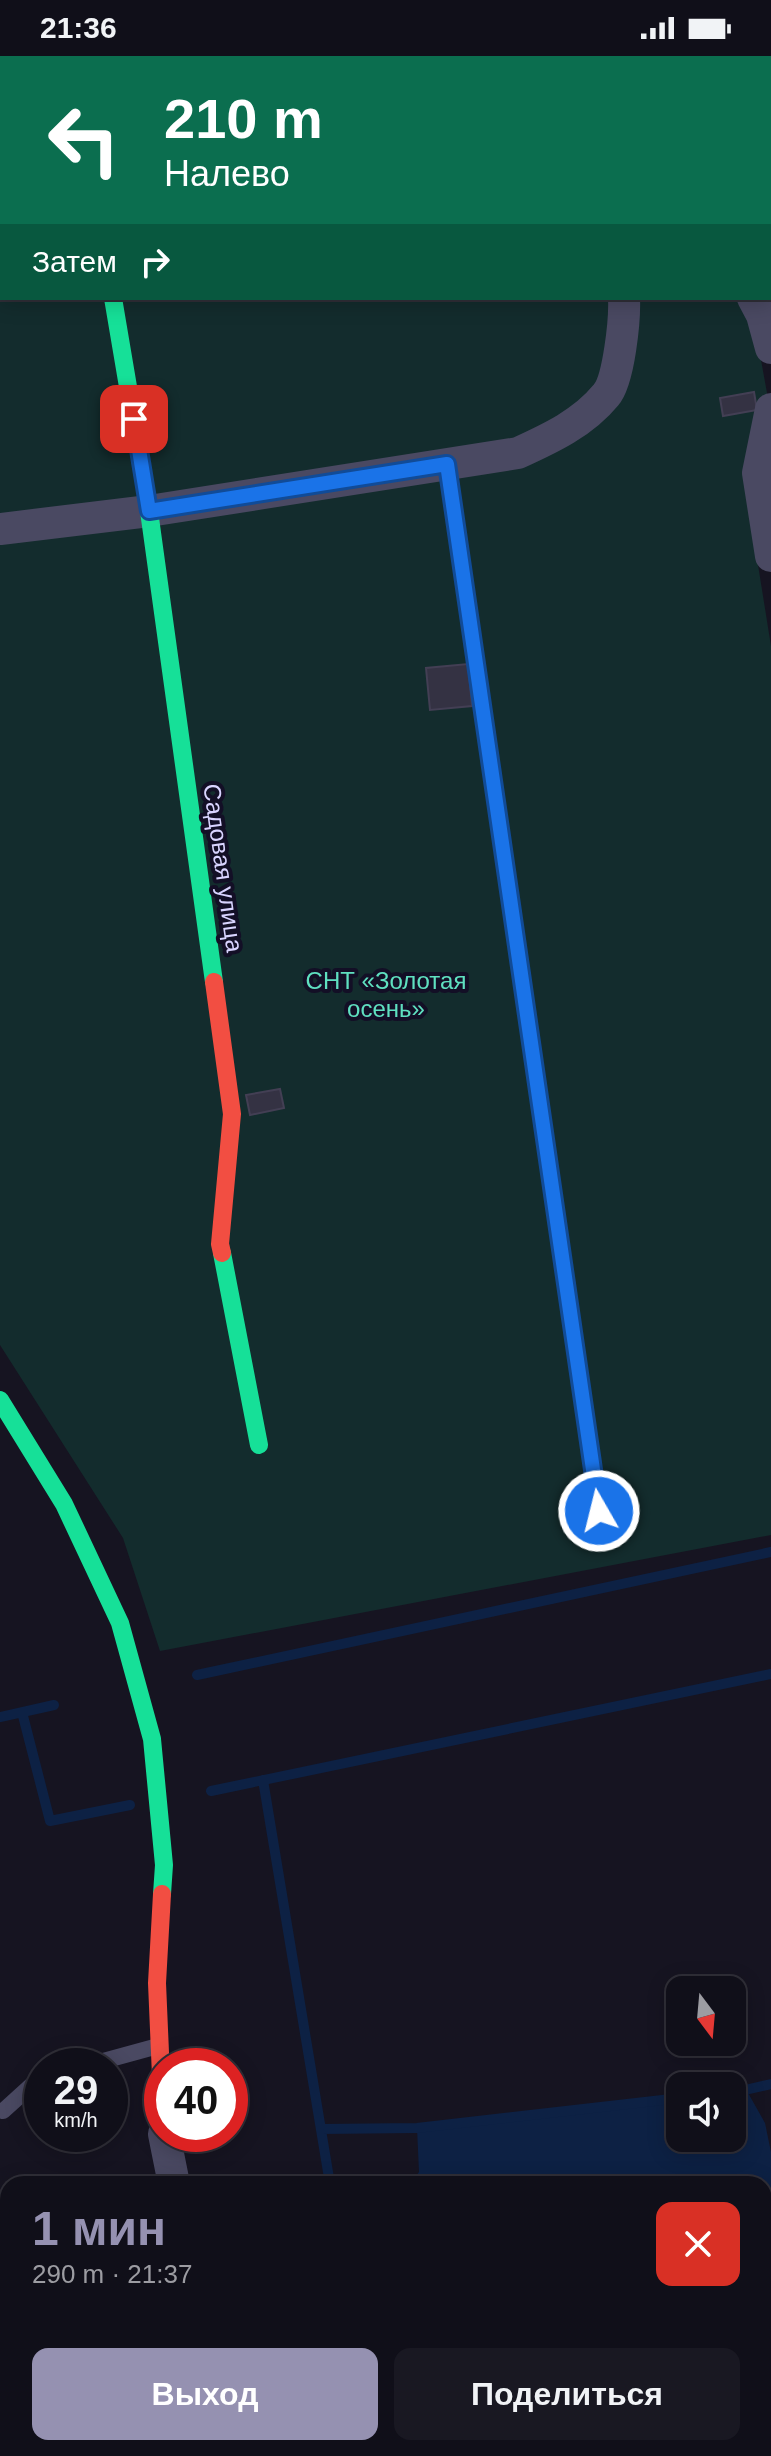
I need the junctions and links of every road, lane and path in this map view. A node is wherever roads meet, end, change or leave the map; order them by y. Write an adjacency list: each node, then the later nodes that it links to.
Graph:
1 (113, 300): 7 (street, Садовая улица)
2 (624, 300): 6 (street)
3 (754, 300): 4 (street)
4 (771, 348)
5 (769, 414): 9 (street)
6 (447, 464): 7 (street); 12 (street)
7 (149, 511): 8 (street); 11 (street, Садовая улица)
8 (0, 529)
9 (771, 556)
10 (0, 1400): 13 (street)
11 (259, 1445)
12 (599, 1511)
13 (160, 2045): 14 (street); 15 (lane)
14 (160, 2048)
15 (128, 2054)
16 (24, 2092): 17 (lane)
17 (3, 2111)
18 (168, 2152): 19 (street)
19 (172, 2176)

